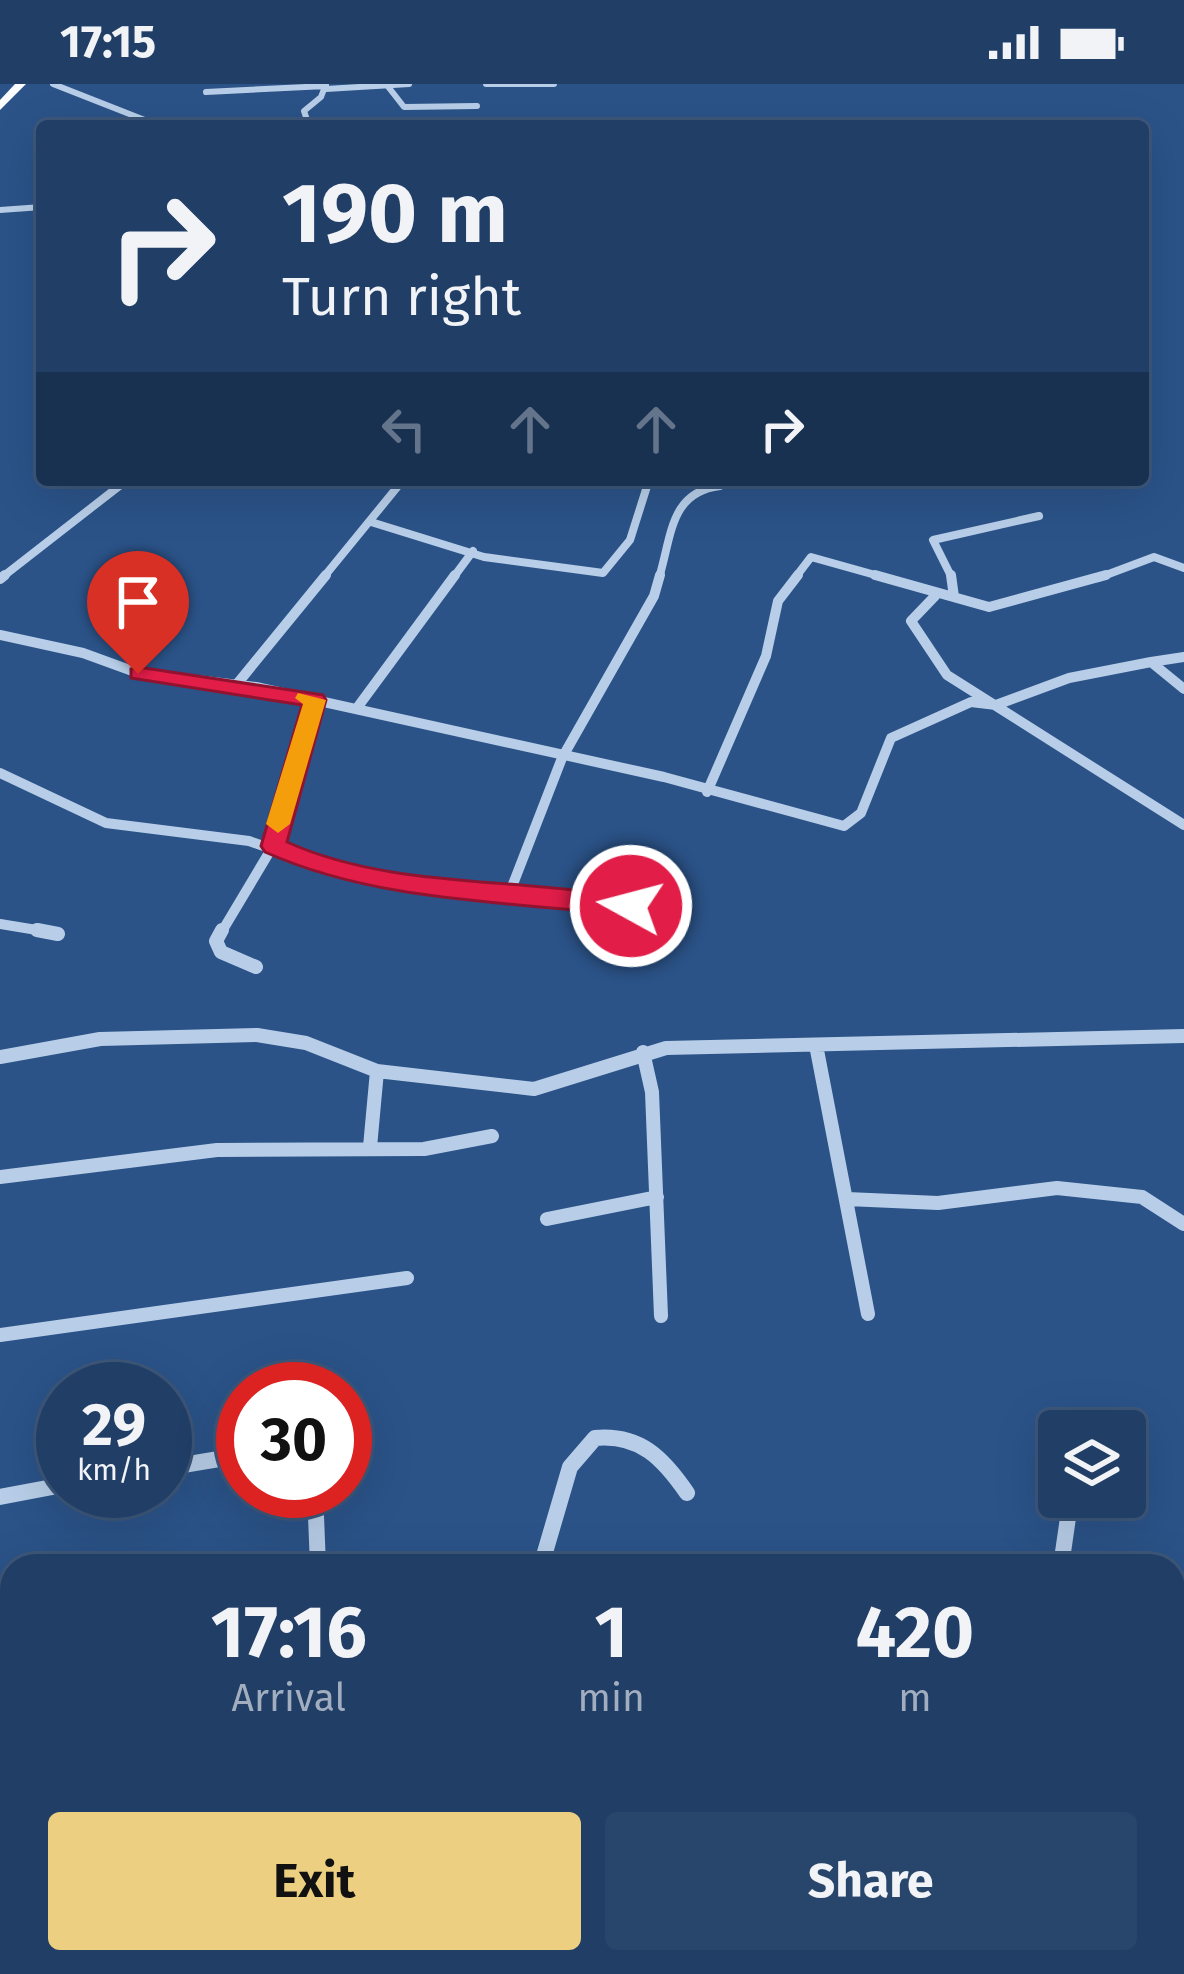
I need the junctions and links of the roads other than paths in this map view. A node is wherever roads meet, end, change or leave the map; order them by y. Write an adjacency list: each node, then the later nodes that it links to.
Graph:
1 (21, 84): 10 (main road)
2 (53, 84): 11 (street)
3 (409, 84): 6 (street)
4 (486, 84): 5 (street)
5 (554, 84)
6 (387, 85): 7 (street); 9 (street)
7 (326, 86): 8 (street); 12 (street)
8 (206, 92)
9 (477, 106)
10 (0, 107)
11 (145, 120)
12 (307, 120)
13 (36, 207): 14 (street)
14 (0, 210)
15 (119, 486): 23 (street)
16 (398, 486): 20 (street)
17 (648, 486): 21 (street)
18 (720, 486): 34 (street)
19 (1039, 516): 25 (street)
20 (371, 522): 21 (street); 29 (street)
21 (472, 551): 33 (street)
22 (1184, 568): 25 (street)
23 (0, 580)
24 (935, 596): 25 (street); 32 (street); 36 (street)
25 (954, 598)
26 (0, 634): 29 (street)
27 (1184, 657): 28 (street)
28 (1151, 662): 30 (street); 32 (street)
29 (237, 684): 31 (street)
30 (1184, 689)
31 (315, 700): 33 (street); 38 (street)
32 (996, 705): 36 (street); 37 (street)
33 (357, 708): 34 (street)
34 (562, 758): 36 (street); 39 (street)
35 (0, 773): 38 (street)
36 (707, 792)
37 (1184, 825)
38 (273, 846): 39 (street); 43 (street)
39 (508, 897): 40 (street)
40 (631, 906)
41 (0, 924): 42 (street)
42 (58, 934)
43 (256, 967)
44 (1184, 1036): 45 (street)
45 (815, 1046): 46 (street); 53 (street)
46 (643, 1052): 48 (street); 52 (street)
47 (0, 1057): 48 (street)
48 (377, 1072): 50 (street)
49 (492, 1136): 50 (street)
50 (370, 1147): 51 (street)
51 (0, 1177)
52 (657, 1197): 54 (street); 58 (street)
53 (847, 1199): 55 (street); 57 (street)
54 (547, 1220)
55 (1184, 1224)
56 (407, 1278): 59 (street)
57 (868, 1314)
58 (661, 1316)
59 (0, 1335)
60 (36, 1490): 62 (street)
61 (688, 1492): 66 (street)
62 (0, 1497)
63 (316, 1518): 65 (street)
64 (1068, 1518): 67 (street)
65 (318, 1554)
66 (545, 1554)
67 (1062, 1554)

